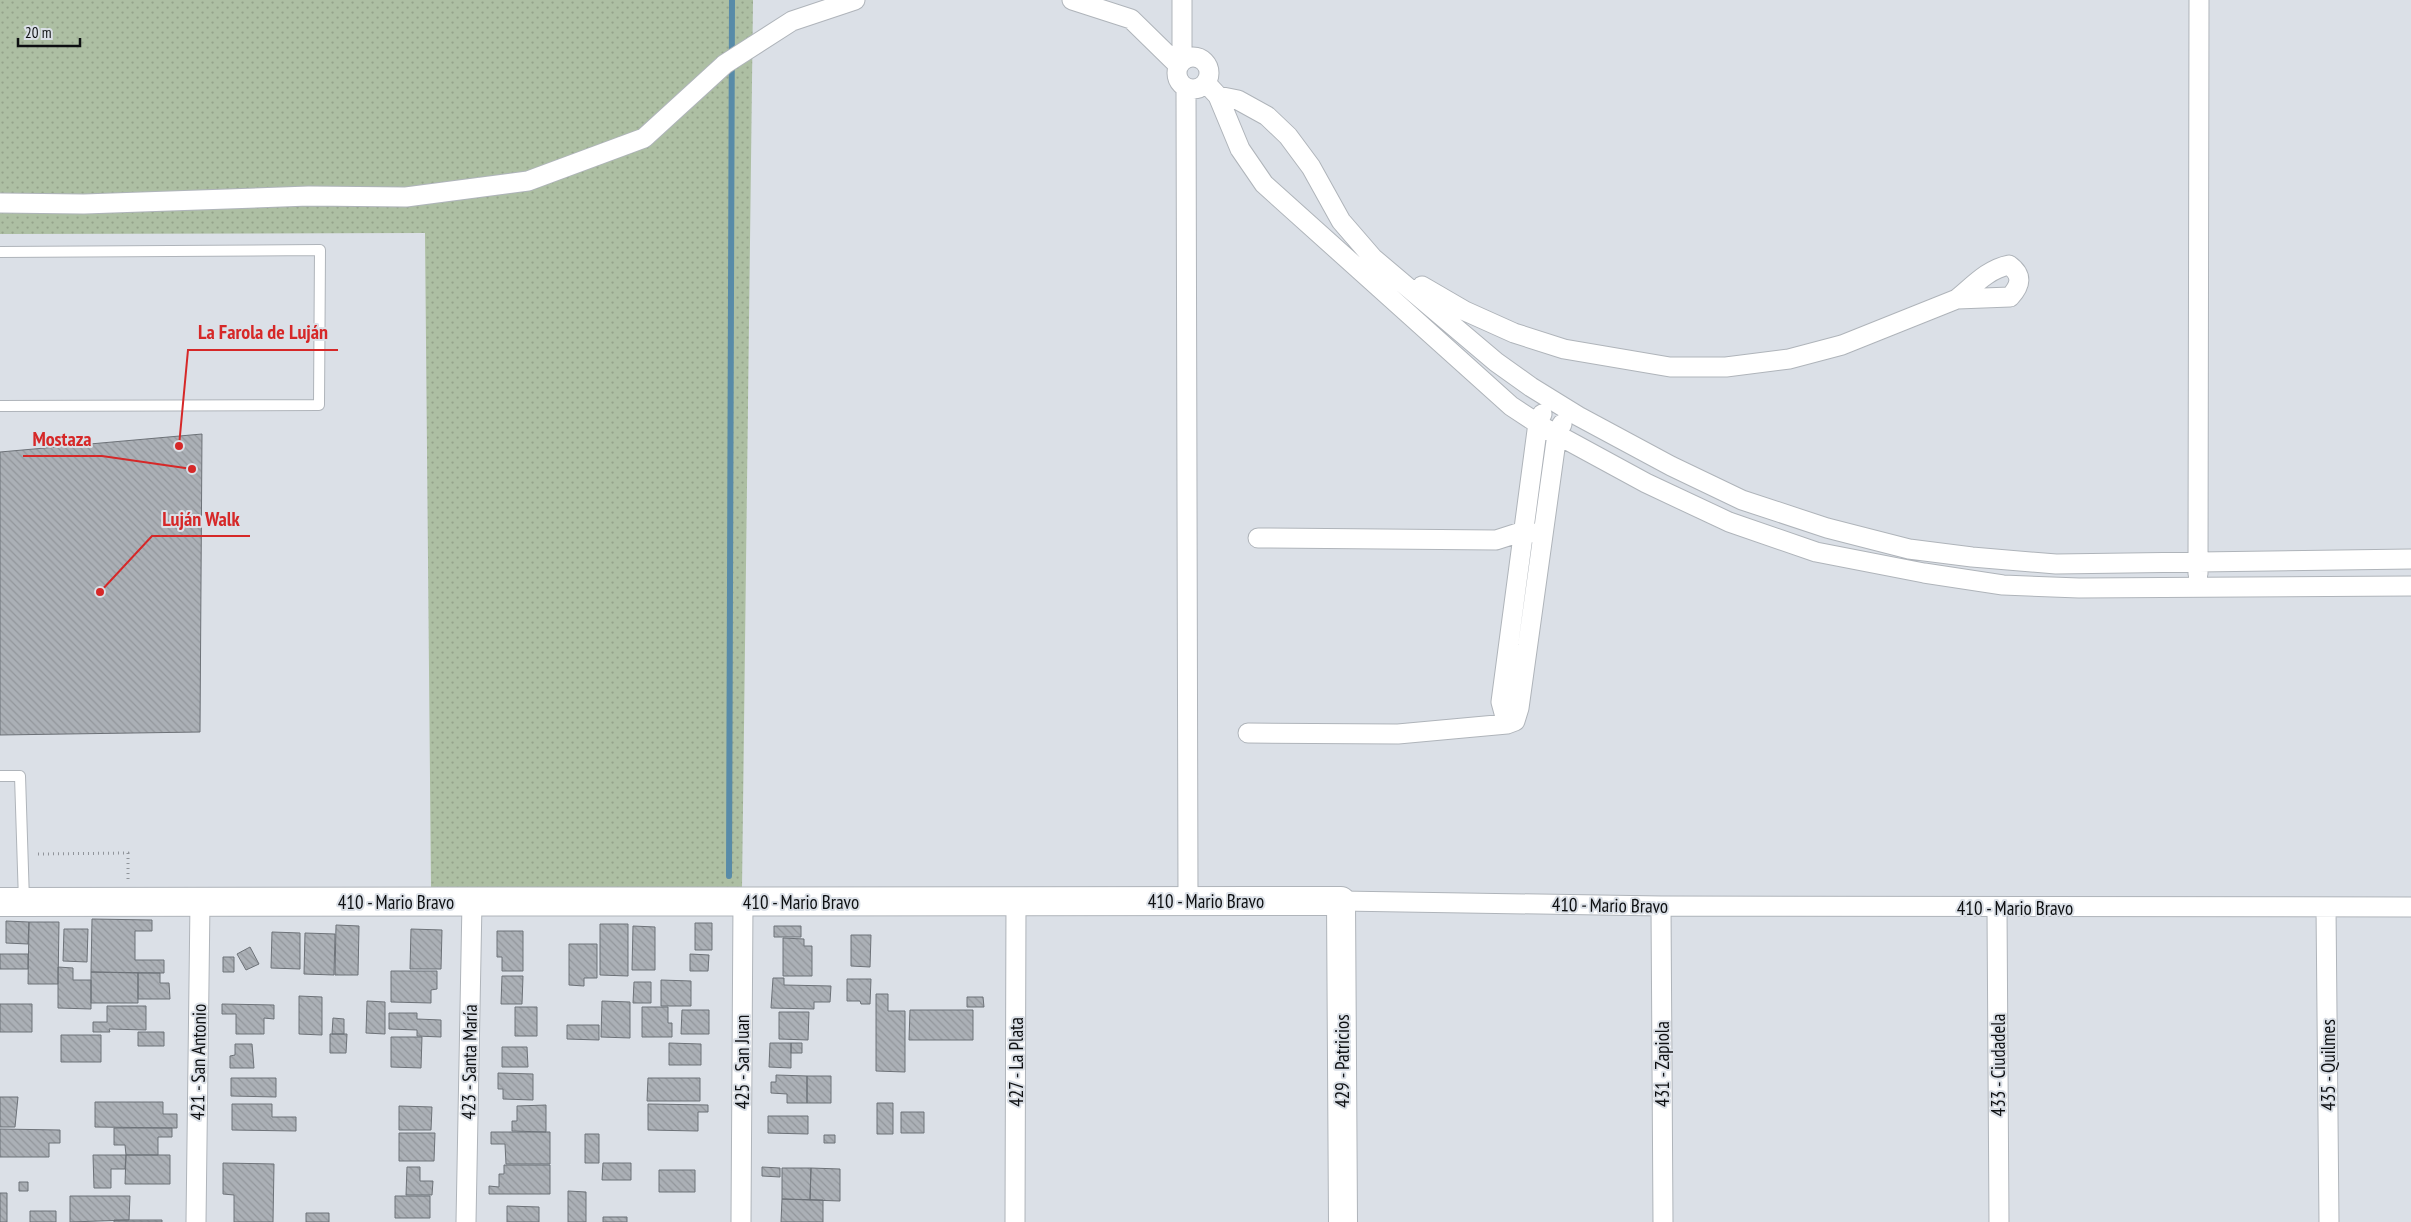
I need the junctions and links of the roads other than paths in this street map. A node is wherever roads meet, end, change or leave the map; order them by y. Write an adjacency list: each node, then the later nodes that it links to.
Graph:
1 (855, 0): 8 (street)
2 (1072, 0): 5 (street)
3 (1182, 0): 5 (street)
4 (2199, 0): 21 (street)
5 (1180, 62): 6 (street); 7 (street)
6 (1186, 88): 7 (street); 28 (street)
7 (1212, 89): 10 (street); 10 (street)
8 (0, 203)
9 (0, 252): 13 (lane)
10 (1366, 263): 11 (street); 12 (street); 15 (street)
11 (1957, 299)
12 (1549, 398): 14 (street); 15 (street)
13 (0, 406)
14 (1569, 410): 16 (street); 21 (street)
15 (1538, 423): 16 (street); 17 (street)
16 (1557, 434): 18 (street); 23 (street)
17 (1524, 531): 18 (street); 19 (street); 24 (street)
18 (1543, 535): 24 (street)
19 (1258, 538)
20 (2411, 559): 21 (street)
21 (2198, 562): 23 (street)
22 (2411, 586): 23 (street)
23 (2198, 587)
24 (1507, 724): 25 (street)
25 (1248, 733)
26 (0, 776): 30 (lane)
27 (1016, 901): 28 (street, 410 - Mario Bravo); 33 (street, 410 - Mario Bravo); 41 (street, 427 - La Plata)
28 (1188, 901): 29 (street, 410 - Mario Bravo)
29 (1341, 901): 34 (street, 410 - Mario Bravo); 42 (street, 429 - Patricios)
30 (12, 902): 31 (street, 410 - Mario Bravo)
31 (200, 902): 32 (street, 410 - Mario Bravo); 38 (street, 421 - San Antonio)
32 (472, 902): 33 (street, 410 - Mario Bravo); 39 (street, 423 - Santa María)
33 (743, 902): 40 (street, 425 - San Juan)
34 (1661, 906): 37 (street, 410 - Mario Bravo); 43 (street, 431 - Zapiola)
35 (2326, 907): 36 (street, 410 - Mario Bravo); 37 (street, 410 - Mario Bravo); 45 (street, 435 - Quilmes)
36 (2411, 907)
37 (1997, 908): 44 (street, 433 - Ciudadela)
38 (196, 1222)
39 (466, 1222)
40 (741, 1222)
41 (1015, 1222)
42 (1343, 1222)
43 (1663, 1222)
44 (1999, 1222)
45 (2329, 1222)

